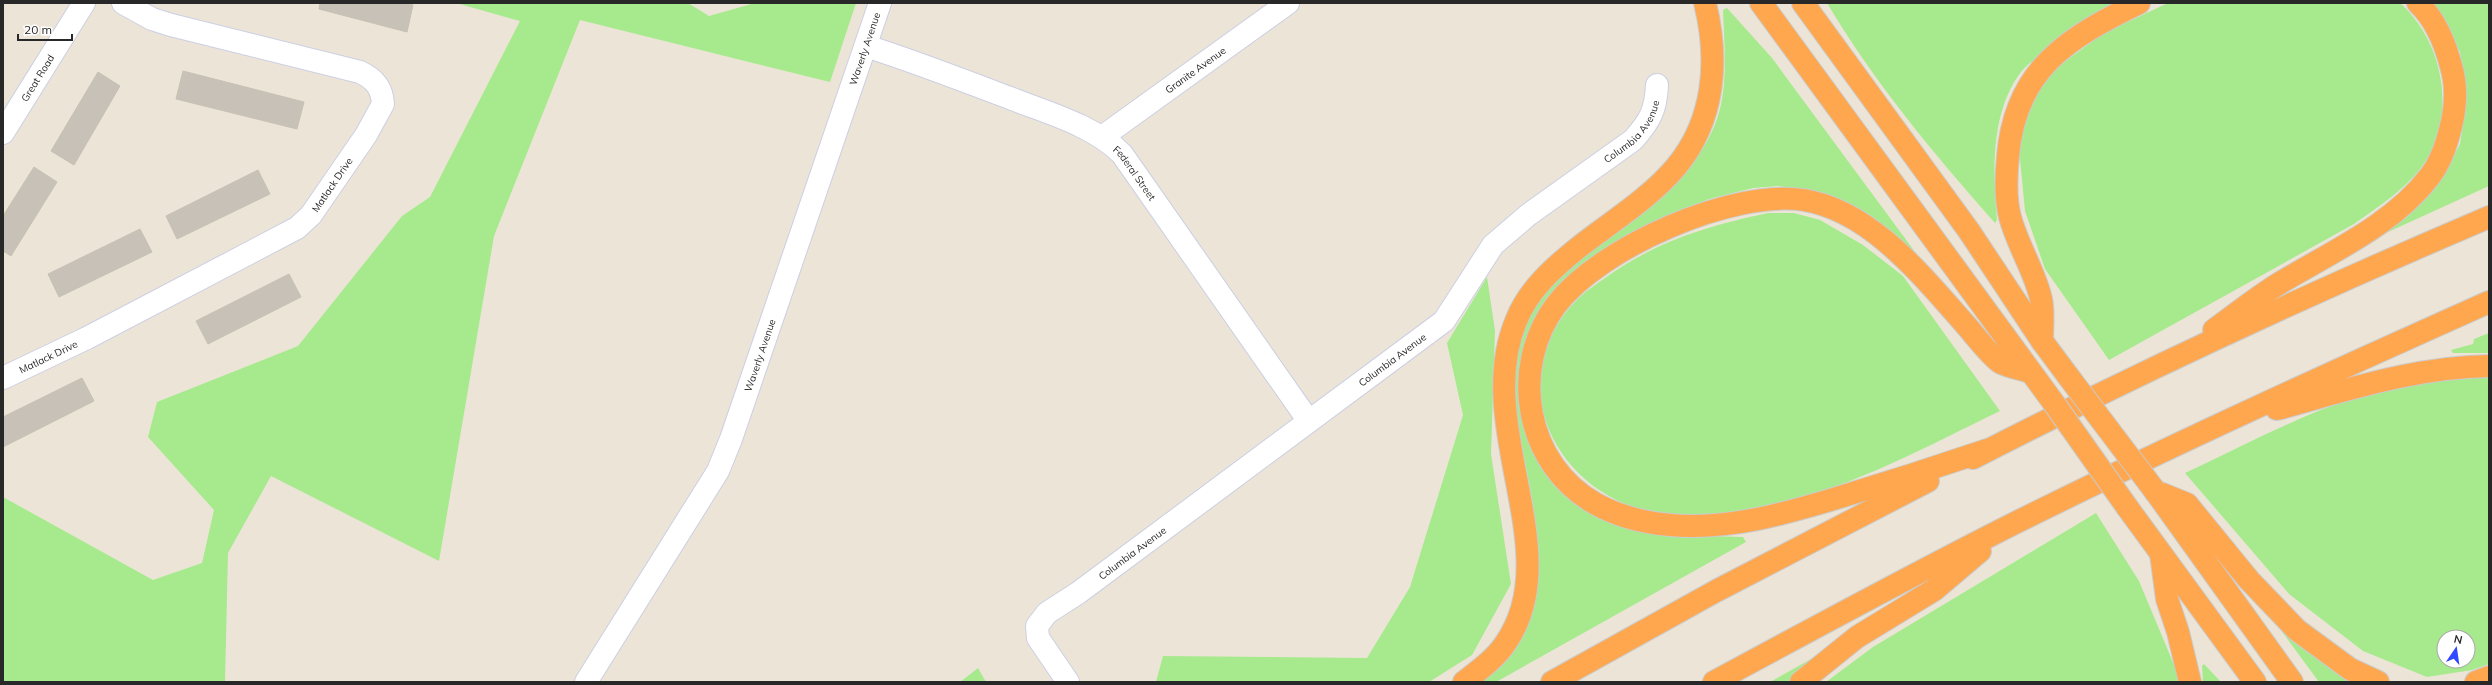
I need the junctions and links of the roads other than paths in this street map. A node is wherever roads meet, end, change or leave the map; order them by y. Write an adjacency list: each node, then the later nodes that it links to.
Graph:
1 (84, 3): 12 (street, Great Road)
2 (123, 3): 20 (street, Matlack Drive)
3 (880, 3): 10 (street, Waverly Avenue)
4 (1288, 3): 13 (street, Granite Avenue)
5 (1705, 3): 30 (highway)
6 (1761, 3): 19 (highway)
7 (1804, 3): 16 (highway)
8 (2139, 3): 16 (highway)
9 (2418, 3): 17 (highway)
10 (866, 46): 13 (street, Federal Street); 28 (street, Waverly Avenue)
11 (1656, 85): 21 (street, Columbia Avenue)
12 (3, 133)
13 (1102, 137): 21 (street, Federal Street)
14 (2489, 217): 17 (highway)
15 (2489, 302): 22 (highway)
16 (2042, 341): 24 (highway, bridge)
17 (2171, 361): 23 (highway)
18 (2489, 366): 22 (highway)
19 (2030, 372): 23 (highway); 26 (highway, bridge)
20 (3, 378)
21 (1308, 420): 29 (street, Columbia Avenue)
22 (2218, 425): 25 (highway)
23 (1987, 450): 31 (highway)
24 (2155, 491): 36 (highway); 37 (highway)
25 (2007, 527): 32 (highway); 33 (highway)
26 (2161, 553): 34 (highway); 35 (highway)
27 (2489, 677): 38 (highway)
28 (586, 682)
29 (1068, 682)
30 (1464, 682)
31 (1552, 682)
32 (1714, 682)
33 (1801, 682)
34 (2190, 682)
35 (2254, 682)
36 (2292, 682)
37 (2378, 682)
38 (2476, 682)

